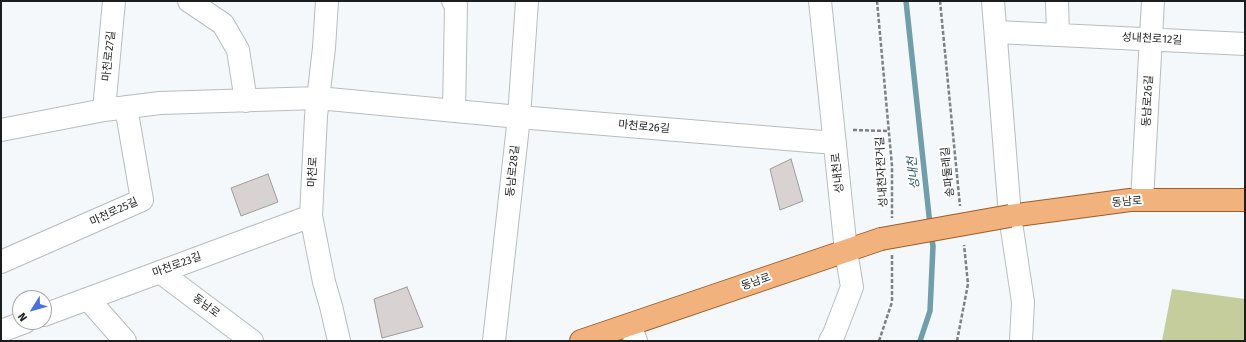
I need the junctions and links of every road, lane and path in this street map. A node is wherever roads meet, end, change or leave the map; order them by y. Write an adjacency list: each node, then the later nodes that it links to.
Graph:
1 (114, 1): 19 (street, 마천로27길)
2 (189, 1): 17 (street)
3 (327, 1): 16 (street, 마천로)
4 (453, 1): 20 (street)
5 (527, 1): 21 (street, 동남로28길)
6 (820, 1): 24 (street, 성내천로)
7 (877, 1): 23 (path, 성내천자전거길)
8 (940, 1): 27 (path, 송파둘레길)
9 (993, 1): 12 (street)
10 (1058, 1): 13 (street)
11 (1153, 1): 14 (street, 동남로26길)
12 (996, 32): 13 (street, 성내천로12길); 29 (street)
13 (1058, 35): 14 (street, 성내천로12길)
14 (1151, 39): 15 (street, 성내천로12길); 25 (street, 동남로26길)
15 (1245, 44)
16 (318, 98): 17 (street); 20 (street, 마천로26길); 28 (street, 마천로)
17 (246, 100): 18 (street)
18 (126, 107): 19 (street); 33 (street, 마천로25길)
19 (104, 110): 22 (street)
20 (454, 111): 21 (street, 마천로26길)
21 (519, 117): 24 (street, 마천로26길); 43 (street, 동남로28길)
22 (1, 129)
23 (888, 131): 24 (path); 30 (path, 성내천자전거길)
24 (834, 137): 32 (street, 성내천로)
25 (1142, 200): 26 (main road, 동남로); 29 (main road, 동남로)
26 (1245, 200)
27 (960, 214)
28 (311, 216): 34 (street, 마천로23길); 42 (street, 마천로)
29 (1010, 216): 30 (main road, 동남로, bridge); 48 (street)
30 (888, 238): 32 (main road, 동남로); 46 (path, 성내천자전거길)
31 (964, 245): 47 (path)
32 (846, 251): 39 (main road, 동남로); 45 (street, 성내천로)
33 (1, 262)
34 (160, 272): 35 (street, 마천로23길); 41 (street, 동남로)
35 (88, 299): 36 (street, 마천로23길); 40 (street)
36 (52, 312)
37 (12, 327): 38 (street)
38 (1, 331)
39 (633, 333): 44 (main road, 동남로)
40 (125, 341)
41 (252, 341)
42 (339, 341)
43 (494, 341)
44 (581, 341)
45 (830, 341)
46 (879, 341)
47 (957, 341)
48 (1021, 341)

